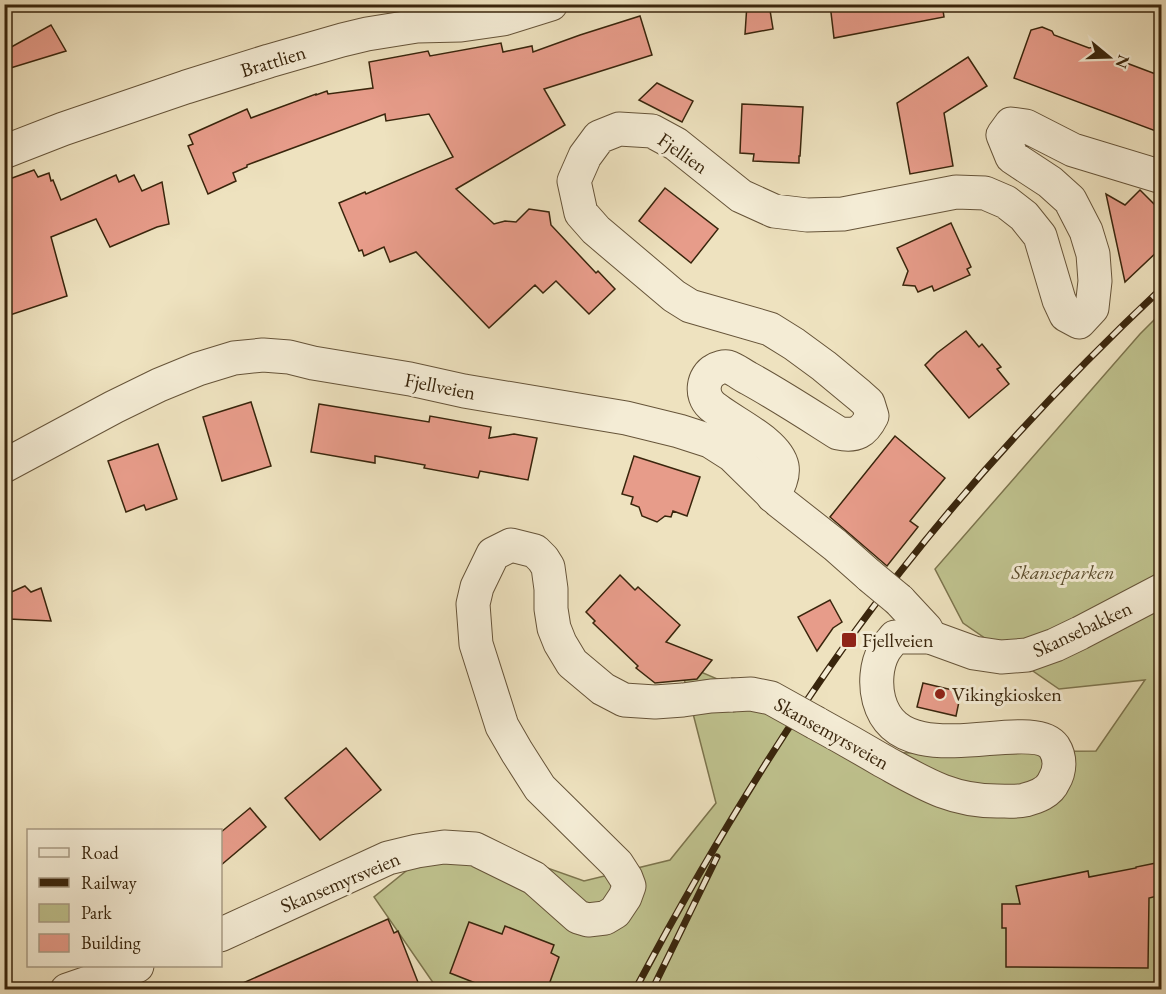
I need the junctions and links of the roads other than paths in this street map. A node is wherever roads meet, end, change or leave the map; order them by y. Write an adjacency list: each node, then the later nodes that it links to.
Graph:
1 (551, 4): 2 (street, Brattlien)
2 (4, 152)
3 (1161, 177): 5 (street, Fjellien)
4 (4, 466): 5 (street, Fjellveien)
5 (773, 496): 7 (street, Fjellveien, bridge)
6 (1161, 590): 7 (street, Skansebakken)
7 (930, 637): 8 (street, Skansemyrsveien, bridge)
8 (222, 933)
9 (134, 967): 10 (street)
10 (67, 990)

